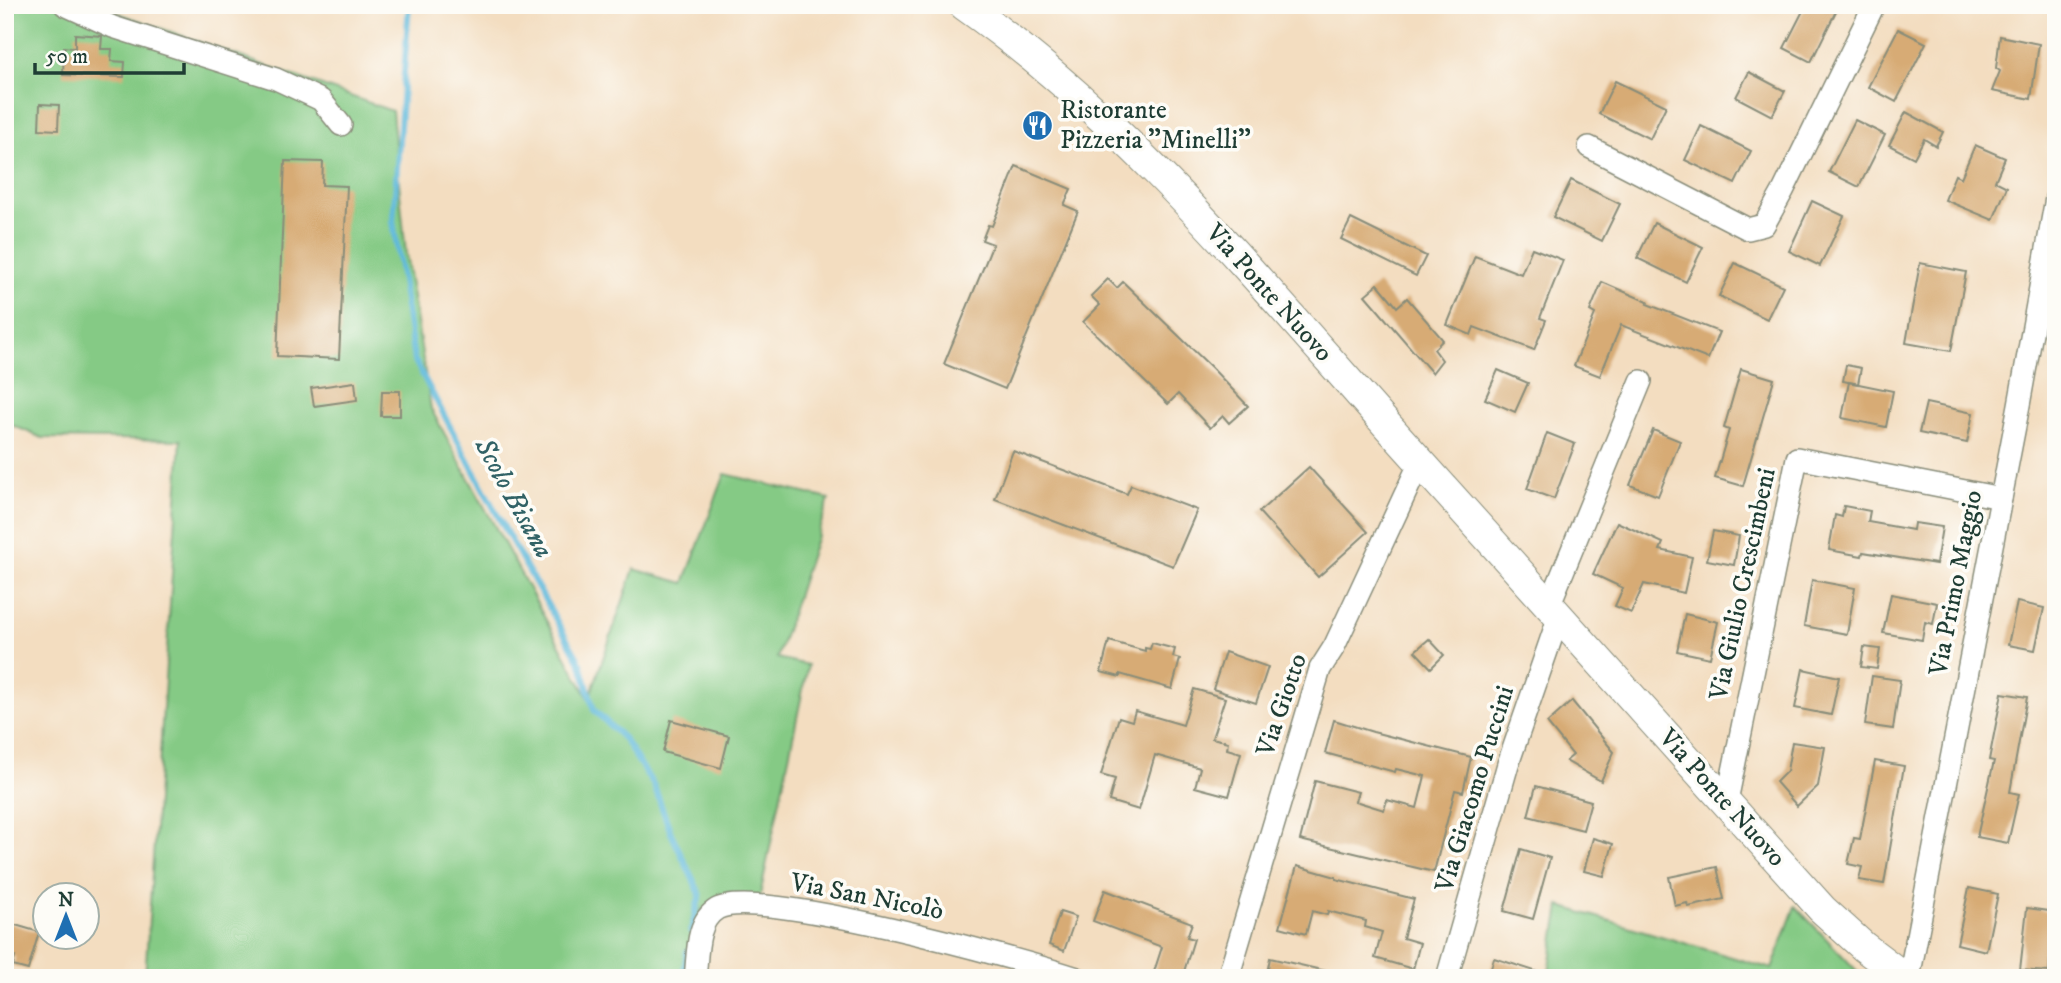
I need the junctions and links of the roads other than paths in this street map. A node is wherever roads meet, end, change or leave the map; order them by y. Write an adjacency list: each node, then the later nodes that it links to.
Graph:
1 (65, 5): 4 (street)
2 (964, 5): 8 (main road, Via Ponte Nuovo)
3 (1874, 5): 5 (street)
4 (341, 125)
5 (1589, 147)
6 (2056, 198): 9 (street, Via Primo Maggio)
7 (1641, 381): 10 (street)
8 (1420, 462): 10 (main road, Via Ponte Nuovo); 14 (street, Via Giotto)
9 (2001, 498): 11 (street, Via Giulio Crescimbeni); 16 (street, Via Primo Maggio)
10 (1554, 611): 11 (main road, Via Ponte Nuovo); 15 (street, Via Giacomo Puccini)
11 (1727, 802): 16 (main road, Via Ponte Nuovo)
12 (695, 978): 13 (street, Via San Nicolò)
13 (1077, 978)
14 (1228, 978)
15 (1447, 978)
16 (1907, 978)

